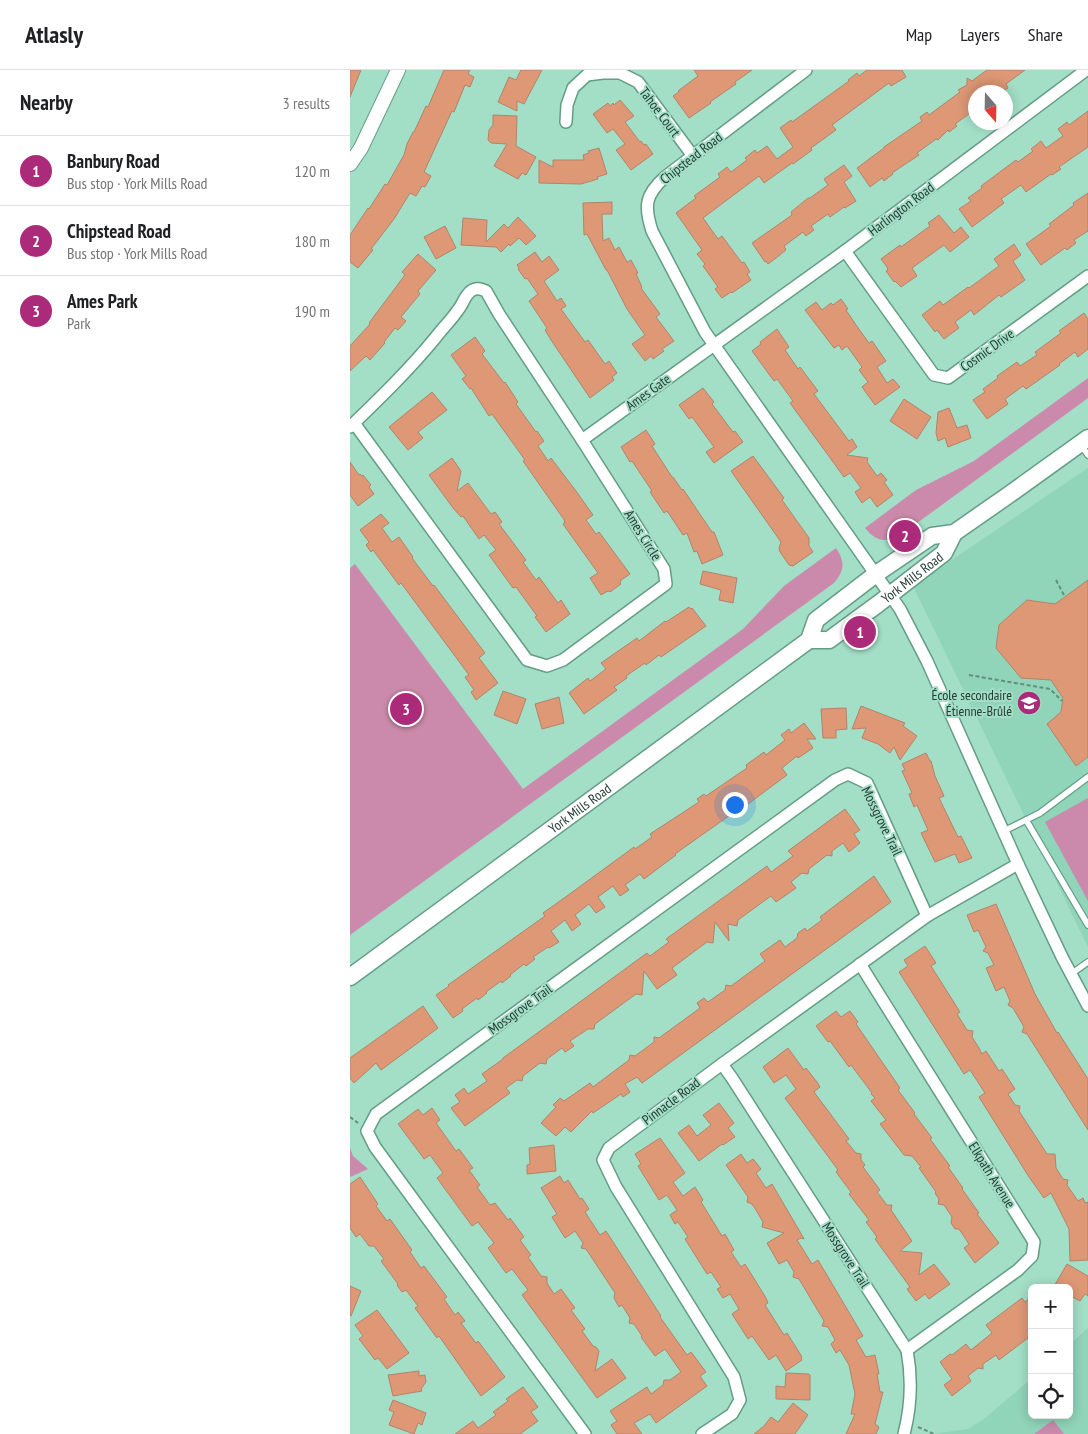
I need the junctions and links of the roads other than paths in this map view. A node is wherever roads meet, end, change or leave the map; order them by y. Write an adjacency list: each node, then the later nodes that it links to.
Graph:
1 (398, 70): 6 (street)
2 (806, 70): 5 (street, Chipstead Road)
3 (1086, 70): 7 (street, Harlington Road)
4 (566, 122): 5 (street, Tahoe Court)
5 (693, 156): 9 (street, Chipstead Road)
6 (350, 164)
7 (845, 251): 8 (street, Cosmic Drive); 9 (street, Harlington Road)
8 (1088, 276)
9 (714, 345): 11 (street, Ames Gate); 14 (street, Chipstead Road)
10 (352, 425): 11 (street, Ames Circle); 11 (street, Ames Circle)
11 (582, 440)
12 (1085, 445): 13 (main road, York Mills Road)
13 (954, 533): 14 (main road, York Mills Road); 15 (main road, York Mills Road)
14 (876, 574): 15 (street, Chipstead Road); 16 (main road, York Mills Road)
15 (891, 595): 16 (main road, York Mills Road); 19 (street, Chipstead Road)
16 (809, 640): 26 (main road, York Mills Road)
17 (1088, 777): 18 (lane)
18 (1026, 820): 19 (lane); 22 (lane)
19 (1004, 831): 20 (street, Chipstead Road)
20 (1018, 864): 21 (street, Pinnacle Road); 25 (street, Chipstead Road)
21 (927, 916): 24 (street, Pinnacle Road); 30 (street, Mossgrove Trail)
22 (1088, 925)
23 (1088, 962): 25 (lane)
24 (860, 964): 28 (street, Pinnacle Road); 29 (street, Elkpath Avenue)
25 (1071, 974): 27 (street, Chipstead Road)
26 (350, 978)
27 (1088, 1006)
28 (722, 1064): 29 (street, Mossgrove Trail); 31 (street, Pinnacle Road)
29 (907, 1350): 32 (street, Mossgrove Trail)
30 (582, 1433)
31 (702, 1434)
32 (904, 1434)

